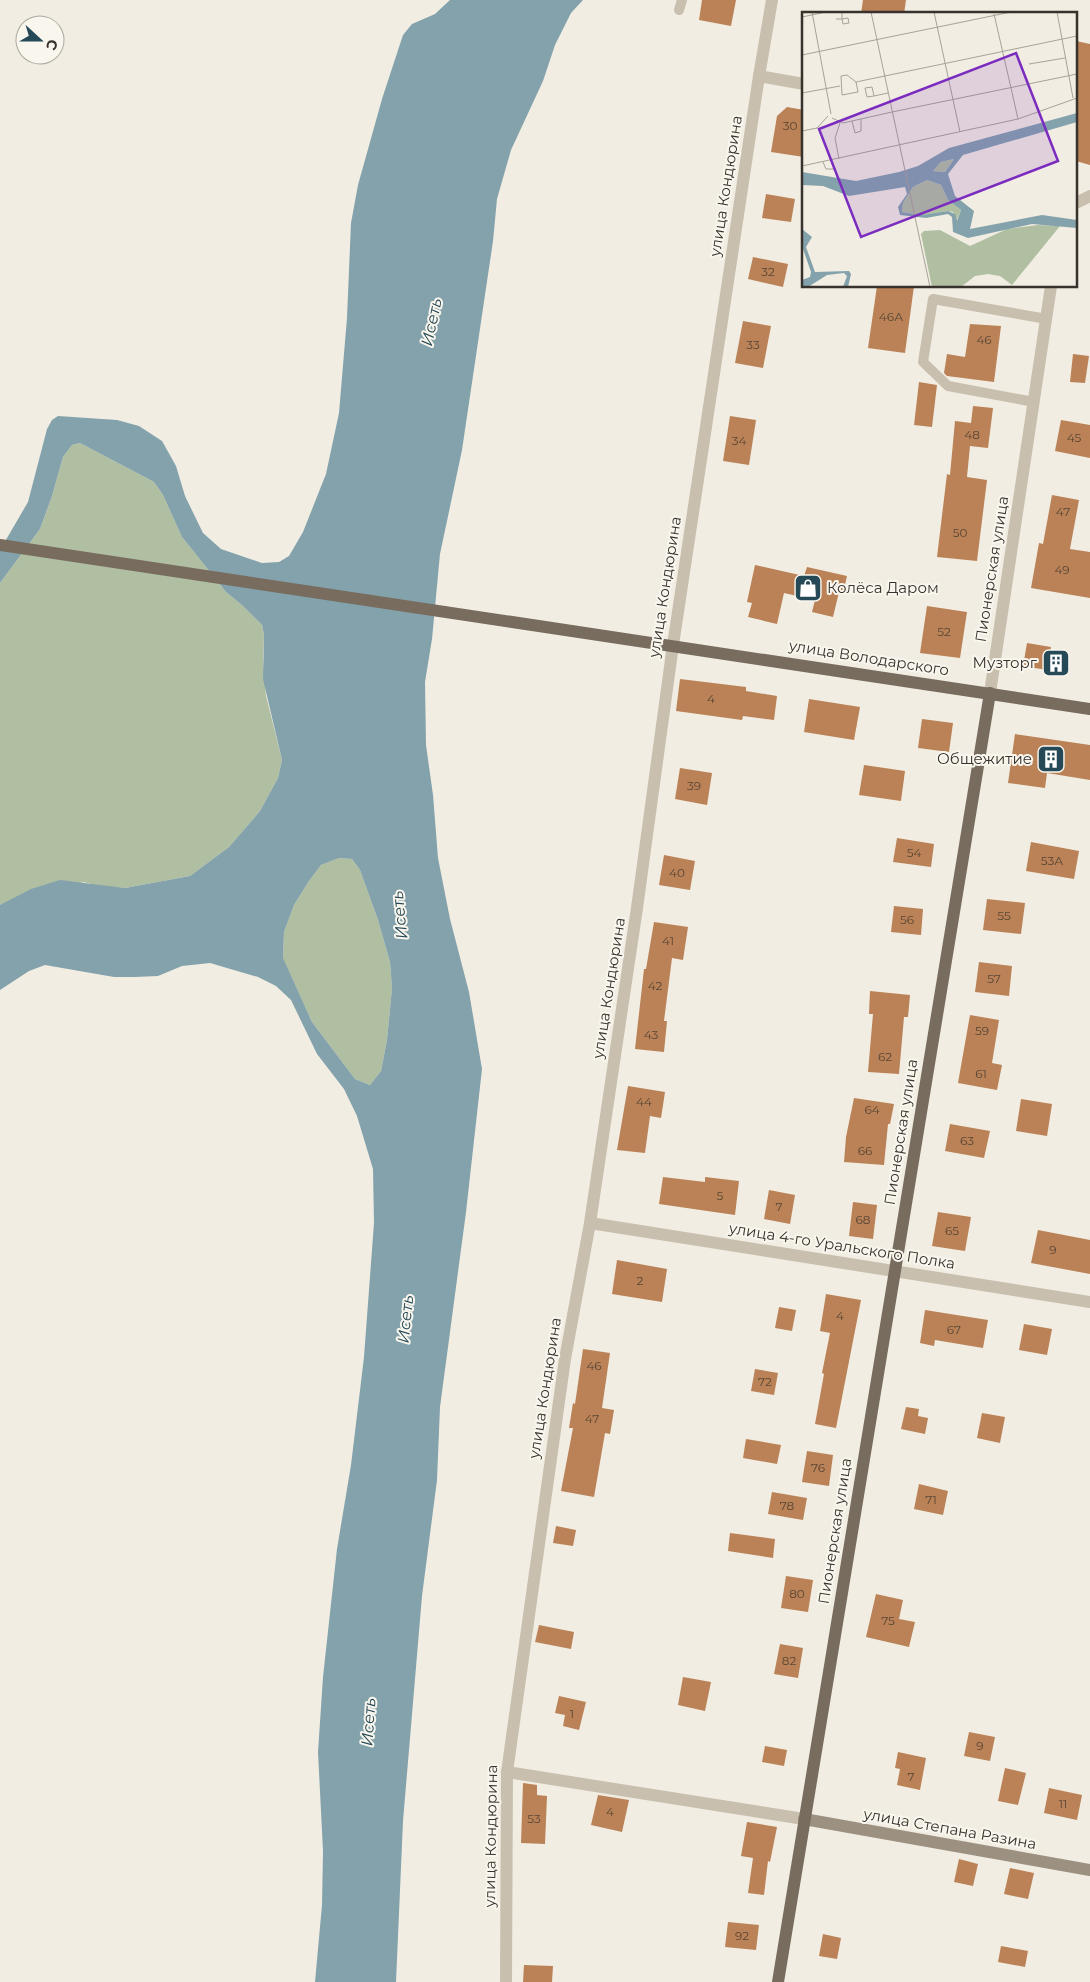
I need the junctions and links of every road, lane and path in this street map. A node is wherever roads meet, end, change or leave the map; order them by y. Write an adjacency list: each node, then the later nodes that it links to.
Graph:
1 (772, 0): 2 (street, улица Кондюрина)
2 (759, 76): 3 (street); 10 (street, улица Кондюрина)
3 (802, 84)
4 (1090, 196): 5 (street)
5 (1078, 202)
6 (1051, 288): 7 (street, Пионерская улица)
7 (1047, 319): 8 (street, Пионерская улица); 8 (lane)
8 (1034, 402): 11 (street, Пионерская улица)
9 (0, 545): 10 (main road, улица Володарского)
10 (673, 645): 11 (main road, улица Володарского); 13 (street, улица Кондюрина)
11 (990, 693): 12 (main road, улица Володарского); 14 (main road, Пионерская улица)
12 (1090, 709)
13 (590, 1224): 14 (street, улица 4-го Уральского Полка); 16 (street, улица Кондюрина)
14 (895, 1270): 15 (street, улица 4-го Уральского Полка); 17 (main road, Пионерская улица)
15 (1090, 1302)
16 (507, 1772): 17 (street); 19 (street, улица Кондюрина)
17 (804, 1819): 18 (main road, улица Степана Разина); 20 (main road, Пионерская улица)
18 (1090, 1870)
19 (506, 1982)
20 (778, 1982)

